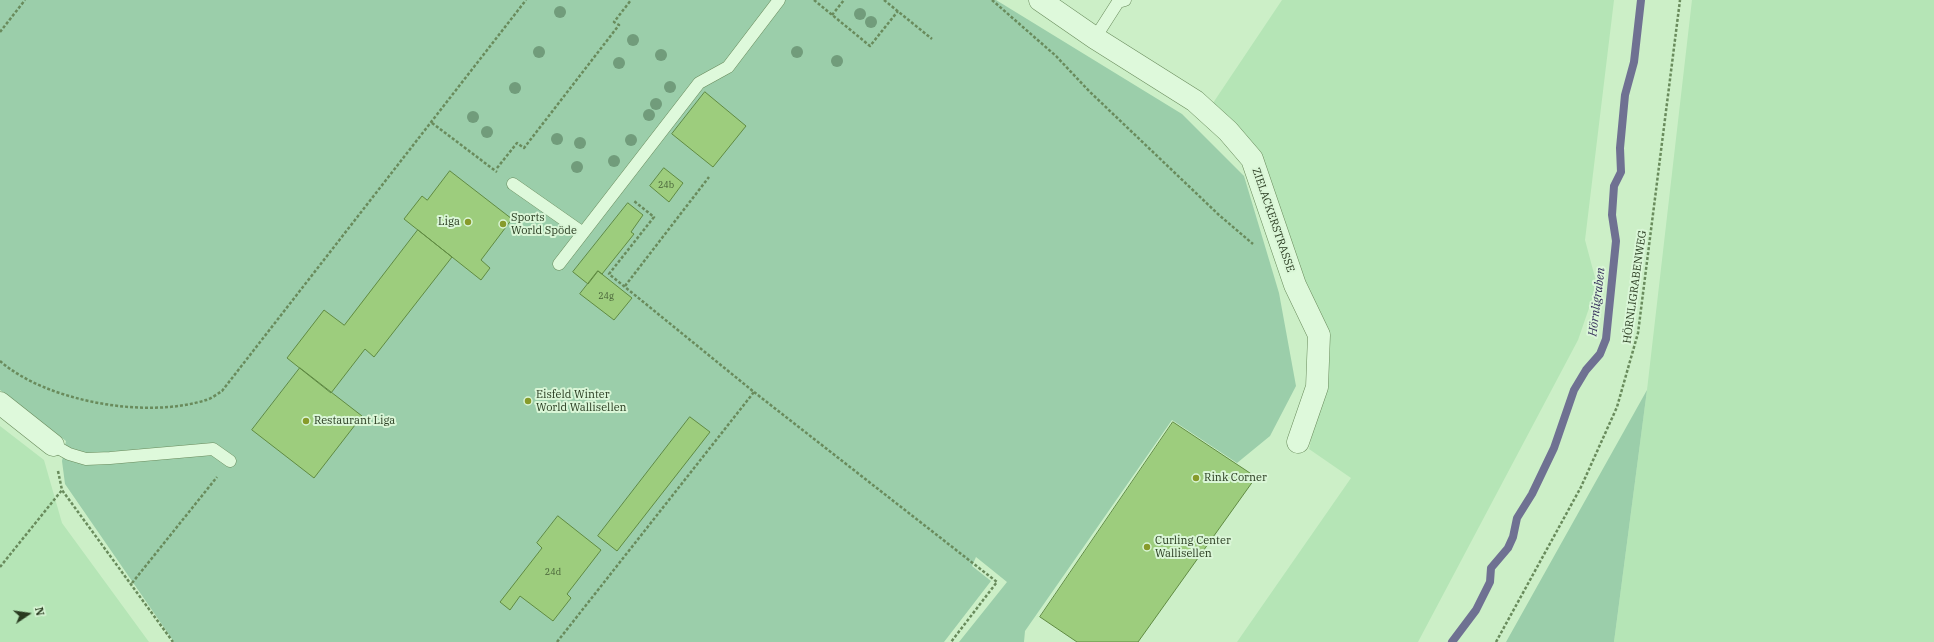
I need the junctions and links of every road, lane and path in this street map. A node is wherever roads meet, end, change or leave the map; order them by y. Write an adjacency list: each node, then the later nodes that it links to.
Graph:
1 (25, 0): 14 (path)
2 (526, 0): 17 (path)
3 (631, 0): 18 (path)
4 (779, 0): 21 (lane)
5 (814, 0): 13 (path)
6 (844, 0): 13 (path)
7 (884, 0): 12 (path)
8 (992, 0): 23 (path)
9 (1040, 0): 15 (street, ZIELACKERSTRASSE)
10 (1125, 0): 15 (lane)
11 (1680, 0): 39 (path, HÖRNLIGRABENWEG)
12 (898, 11): 13 (path); 16 (path)
13 (832, 15)
14 (0, 32)
15 (1095, 38): 29 (street, ZIELACKERSTRASSE)
16 (932, 39)
17 (432, 123): 18 (path); 26 (path)
18 (496, 171): 20 (path)
19 (709, 177): 25 (path)
20 (513, 184): 22 (lane)
21 (618, 188): 22 (lane); 25 (path)
22 (583, 233): 24 (lane)
23 (1255, 246)
24 (559, 264)
25 (625, 286): 27 (path)
26 (0, 361)
27 (754, 392): 37 (path); 38 (path)
28 (0, 403): 30 (street)
29 (1298, 442)
30 (53, 445): 31 (lane); 33 (path)
31 (230, 462)
32 (215, 480): 35 (path)
33 (62, 490): 34 (path); 35 (path)
34 (0, 567)
35 (132, 583): 36 (path)
36 (173, 642)
37 (556, 642)
38 (951, 642)
39 (1496, 642)

